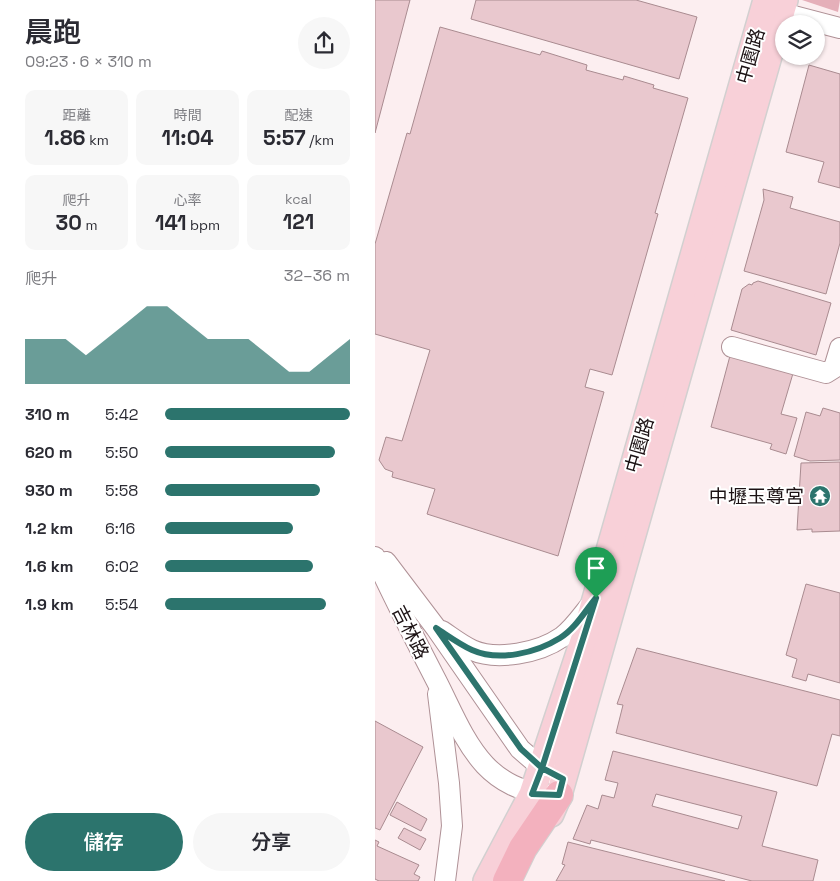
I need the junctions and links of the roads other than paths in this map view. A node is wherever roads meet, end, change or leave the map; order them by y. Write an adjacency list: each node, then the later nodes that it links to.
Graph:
1 (774, 5): 2 (street); 7 (main road, 中園路); 11 (main road, 中園路)
2 (840, 27)
3 (732, 348): 4 (street)
4 (840, 348)
5 (375, 547): 8 (street, 吉林路)
6 (375, 557): 9 (street, 吉林路)
7 (596, 598): 8 (street); 10 (main road, 中園路)
8 (436, 628): 10 (street, 吉林路)
9 (436, 679): 12 (street, 吉林路); 13 (street)
10 (542, 768): 11 (street, 吉林路); 12 (main road, 中園路)
11 (561, 787): 12 (street); 15 (highway); 16 (main road, 中園路)
12 (532, 794): 14 (main road, 中園路)
13 (445, 881)
14 (486, 881)
15 (507, 881)
16 (520, 881)

